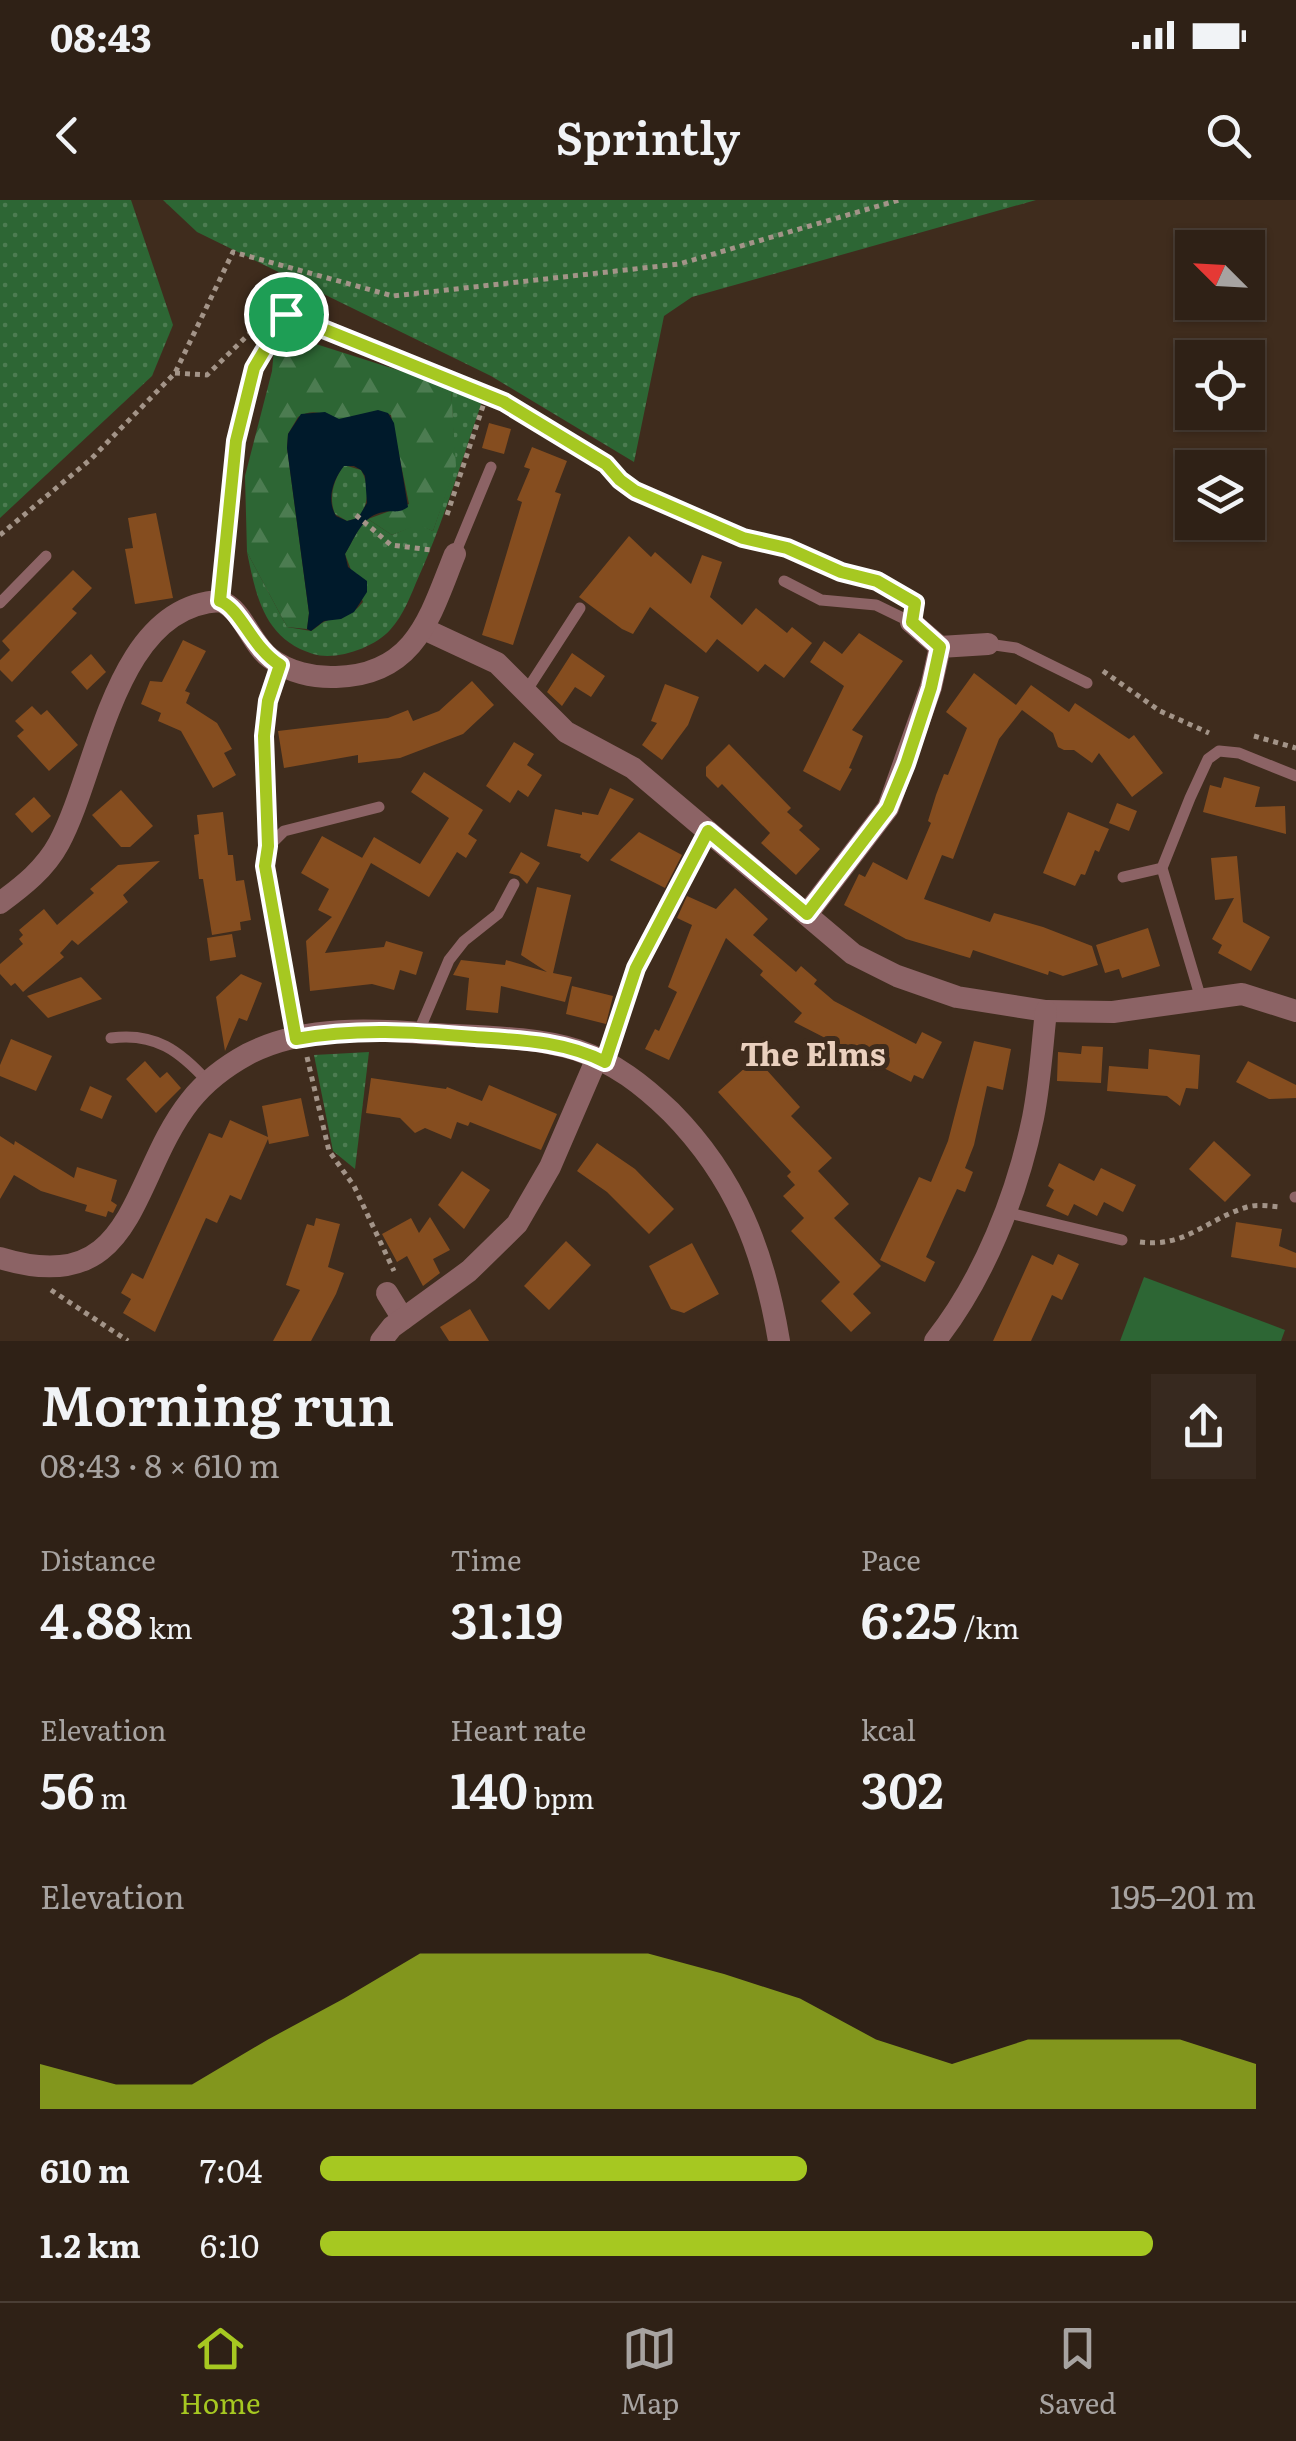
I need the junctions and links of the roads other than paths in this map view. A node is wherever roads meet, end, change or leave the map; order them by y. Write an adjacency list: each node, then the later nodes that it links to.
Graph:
1 (491, 467): 2 (lane)
2 (446, 550): 8 (street)
3 (46, 556): 5 (lane)
4 (784, 582): 7 (lane)
5 (0, 603)
6 (580, 608): 12 (lane)
7 (912, 622): 10 (street)
8 (424, 629): 12 (street); 18 (street)
9 (988, 644): 10 (street); 11 (lane)
10 (940, 647): 19 (street)
11 (1086, 683)
12 (525, 693): 19 (street)
13 (1296, 776): 15 (lane)
14 (379, 807): 26 (lane)
15 (1162, 868): 16 (lane); 21 (lane)
16 (1123, 877)
17 (514, 884): 24 (lane)
18 (0, 904)
19 (807, 914): 22 (street)
20 (644, 949): 27 (lane)
21 (1202, 999): 22 (street); 23 (street)
22 (1046, 1011): 29 (street)
23 (1296, 1011)
24 (418, 1032): 26 (street); 27 (street)
25 (111, 1038): 28 (lane)
26 (299, 1038): 28 (street)
27 (601, 1060): 33 (street); 35 (street)
28 (208, 1082): 31 (street)
29 (1004, 1212): 30 (lane); 36 (street)
30 (1122, 1240)
31 (0, 1258)
32 (387, 1293): 33 (street)
33 (403, 1319): 34 (street)
34 (381, 1341)
35 (779, 1341)
36 (935, 1341)

